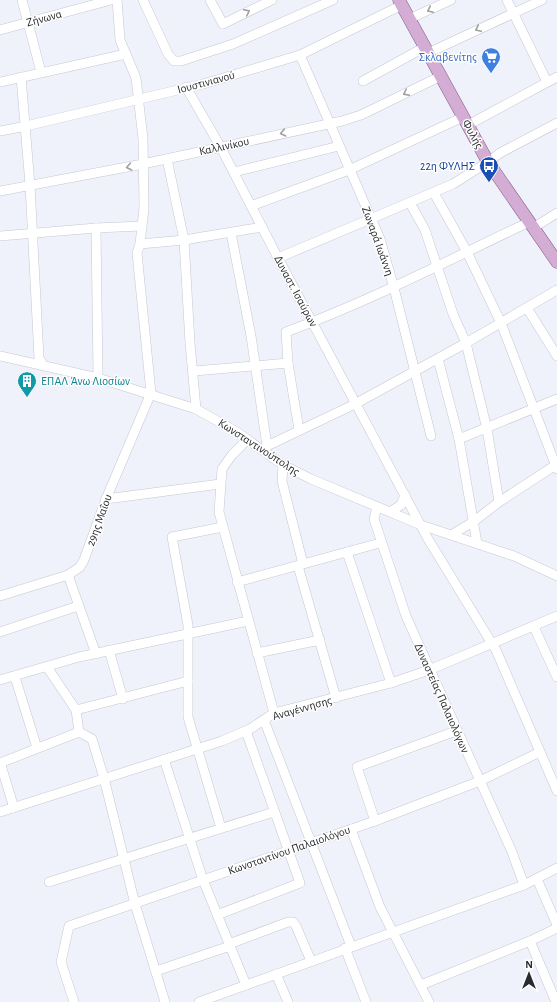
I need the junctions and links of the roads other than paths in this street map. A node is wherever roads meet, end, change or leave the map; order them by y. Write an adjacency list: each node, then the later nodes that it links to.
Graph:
1 (22, 0): 14 (street)
2 (111, 0): 14 (street, Ζήνωνα)
3 (117, 0): 17 (street)
4 (143, 0): 7 (street)
5 (210, 0): 6 (street, one-way to 6)
6 (272, 0)
7 (333, 0)
8 (451, 0): 13 (street, one-way to 13)
9 (508, 0): 12 (street)
10 (542, 0): 12 (street)
11 (400, 3): 13 (main road, Φυλής); 18 (street, Ιουστινιανού)
12 (514, 12): 16 (street, one-way to 16); 25 (street)
13 (409, 19): 16 (main road, Φυλής)
14 (29, 22): 15 (street, Ζήνωνα); 19 (street)
15 (0, 30)
16 (426, 50): 20 (main road, Φυλής); 23 (street)
17 (126, 54): 19 (street); 27 (street)
18 (300, 55): 26 (street, Ιουστινιανού); 30 (street, Ζωναρά Ιωάννη)
19 (41, 72): 21 (street)
20 (441, 76): 28 (main road, Φυλής); 30 (street, Καλλινίκου, one-way to 30)
21 (21, 77): 24 (street); 31 (street)
22 (557, 78): 25 (street)
23 (363, 81)
24 (0, 82)
25 (547, 82): 28 (street)
26 (186, 87): 27 (street, Ιουστινιανού); 33 (street, Δυναστ. Ισαύρων)
27 (139, 98): 31 (street, Ιουστινιανού); 37 (street)
28 (465, 121): 36 (main road, Φυλής); 38 (street)
29 (557, 123): 36 (street)
30 (330, 124): 33 (street, Καλλινίκου, one-way to 33); 34 (street, Ζωναρά Ιωάννη)
31 (26, 126): 32 (street, Ιουστινιανού); 40 (street)
32 (0, 131)
33 (220, 146): 35 (street, Καλλινίκου); 39 (street, Δυναστ. Ισαύρων)
34 (339, 146): 38 (street, Ζωναρά Ιωάννη); 39 (street)
35 (167, 159): 37 (street, Καλλινίκου); 54 (street)
36 (488, 162): 42 (street); 47 (main road, Φυλής)
37 (143, 164): 40 (street, Καλλινίκου, one-way to 40); 48 (street)
38 (349, 170): 44 (street); 46 (street, Ζωναρά Ιωάννη)
39 (234, 172): 44 (street, Δυναστ. Ισαύρων)
40 (30, 185): 41 (street, Καλλινίκου); 52 (street)
41 (0, 191)
42 (434, 193): 43 (street); 56 (street)
43 (410, 203): 46 (street); 59 (street)
44 (251, 206): 49 (street, Δυναστ. Ισαύρων)
45 (557, 213): 47 (street)
46 (372, 219): 57 (street); 60 (street, Ζωναρά Ιωάννη)
47 (531, 225): 56 (street); 58 (main road, Φυλής)
48 (142, 226): 50 (street); 55 (street)
49 (262, 227): 51 (street); 57 (street, Δυναστ. Ισαύρων)
50 (96, 228): 52 (street); 74 (street)
51 (231, 233): 54 (street); 71 (street)
52 (33, 234): 53 (street); 70 (street)
53 (0, 236)
54 (184, 240): 55 (street); 73 (street)
55 (140, 244): 75 (street)
56 (467, 252): 59 (street); 64 (street)
57 (278, 258): 63 (street, Δυναστ. Ισαύρων)
58 (557, 262)
59 (437, 266): 60 (street); 65 (street)
60 (394, 288): 63 (street); 72 (street, Ζωναρά Ιωάννη)
61 (557, 290): 62 (street)
62 (527, 308): 64 (street); 67 (street)
63 (313, 323): 69 (street); 77 (street, Δυναστ. Ισαύρων)
64 (501, 323): 65 (street); 78 (street)
65 (466, 343): 68 (street); 80 (street)
66 (0, 356): 70 (street, Κωνσταντινούπολης)
67 (557, 356)
68 (438, 358): 72 (street); 83 (street)
69 (288, 363): 71 (street); 81 (street)
70 (43, 365): 74 (street, Κωνσταντινούπολης)
71 (255, 366): 73 (street); 85 (street)
72 (415, 370): 77 (street); 82 (street, Ζωναρά Ιωάννη)
73 (194, 371): 79 (street)
74 (98, 378): 75 (street, Κωνσταντινούπολης)
75 (151, 393): 79 (street, Κωνσταντινούπολης); 90 (street, 29ης Μαΐου)
76 (557, 399): 78 (street)
77 (355, 404): 81 (street); 89 (street, Δυναστ. Ισαύρων)
78 (534, 408): 80 (street); 87 (street)
79 (196, 409): 84 (street, Κωνσταντινούπολης)
80 (487, 429): 83 (street); 91 (street)
81 (299, 430): 85 (street)
82 (431, 436)
83 (459, 439): 94 (street)
84 (247, 440): 85 (street, Κωνσταντινούπολης); 88 (street)
85 (266, 449): 86 (street, Κωνσταντινούπολης)
86 (283, 465): 92 (street, Κωνσταντινούπολης); 101 (street)
87 (556, 466): 91 (street)
88 (220, 484): 90 (street); 96 (street)
89 (405, 495): 93 (street); 95 (street, Δυναστ. Ισαύρων)
90 (106, 499): 102 (street, 29ης Μαΐου)
91 (499, 502): 94 (street)
92 (377, 507): 93 (street, Κωνσταντινούπολης); 98 (street, Δυναστείας Παλαιολόγων)
93 (391, 511): 95 (street, Κωνσταντινούπολης)
94 (473, 522): 97 (street); 99 (street)
95 (421, 525): 97 (street, Κωνσταντινούπολης); 113 (street, Δυναστ. Ισαύρων)
96 (223, 526): 104 (street); 111 (street)
97 (451, 535): 99 (street, Κωνσταντινούπολης)
98 (380, 543): 100 (street); 118 (street, Δυναστείας Παλαιολόγων)
99 (477, 543): 103 (street, Κωνσταντινούπολης)
100 (347, 552): 101 (street); 123 (street)
101 (300, 565): 104 (street); 112 (street)
102 (68, 575): 105 (street, 29ης Μαΐου); 106 (street)
103 (557, 576)
104 (237, 582): 108 (street)
105 (0, 596)
106 (78, 606): 110 (street); 116 (street)
107 (557, 616): 109 (street, Αναγέννησης)
108 (248, 621): 111 (street); 115 (street)
109 (534, 627): 113 (street, Αναγέννησης); 120 (street)
110 (0, 632)
111 (189, 633): 114 (street); 122 (street)
112 (320, 640): 115 (street); 124 (street)
113 (492, 643): 118 (street, Αναγέννησης); 134 (street, Δυναστ. Ισαύρων)
114 (109, 650): 116 (street); 125 (street)
115 (257, 653): 127 (street)
116 (96, 654): 117 (street)
117 (47, 667): 119 (street); 126 (street)
118 (429, 670): 123 (street, Αναγέννησης); 130 (street, Δυναστείας Παλαιολόγων)
119 (15, 677): 121 (street); 132 (street)
120 (557, 677)
121 (0, 680)
122 (188, 681): 125 (street); 133 (street)
123 (391, 683): 124 (street, Αναγέννησης)
124 (336, 698): 127 (street, Αναγέννησης)
125 (123, 699): 126 (street)
126 (76, 710): 131 (street)
127 (274, 713): 128 (street, Αναγέννησης)
128 (264, 720): 129 (street, Αναγέννησης); 147 (street)
129 (246, 731): 133 (street, Αναγέννησης); 142 (street)
130 (456, 731): 138 (street, Δυναστείας Παλαιολόγων); 143 (street)
131 (79, 732): 132 (street); 137 (street)
132 (36, 748): 136 (street)
133 (198, 748): 135 (street, Αναγέννησης); 144 (street)
134 (540, 752): 138 (street, Κωνσταντίνου Παλαιολόγου); 139 (street, Δυναστ. Ισαύρων)
135 (164, 759): 137 (street, Αναγέννησης); 146 (street)
136 (0, 762): 140 (street)
137 (104, 778): 140 (street, Αναγέννησης); 149 (street)
138 (480, 781): 143 (street, Κωνσταντίνου Παλαιολόγου); 154 (street, Δυναστείας Παλαιολόγων)
139 (557, 791)
140 (14, 808): 141 (street, Αναγέννησης)
141 (0, 812)
142 (274, 812): 144 (street); 148 (street)
143 (375, 821): 145 (street, Κωνσταντίνου Παλαιολόγου)
144 (221, 828): 146 (street)
145 (351, 829): 147 (street, Κωνσταντίνου Παλαιολόγου); 159 (street)
146 (191, 838): 149 (street); 152 (street)
147 (312, 843): 148 (street, Κωνσταντίνου Παλαιολόγου); 162 (street)
148 (288, 851): 152 (street, Κωνσταντίνου Παλαιολόγου); 156 (street)
149 (124, 858): 153 (street); 155 (street)
150 (557, 868): 151 (street)
151 (537, 879): 154 (street); 157 (street)
152 (203, 880): 155 (street, Κωνσταντίνου Παλαιολόγου); 156 (street)
153 (49, 882)
154 (524, 885): 159 (street)
155 (135, 904): 164 (street); 168 (street, Κωνσταντίνου Παλαιολόγου)
156 (217, 915): 161 (street)
157 (557, 924)
158 (557, 928): 160 (street)
159 (392, 931): 162 (street); 167 (street)
160 (530, 941): 167 (street); 174 (street)
161 (230, 945): 163 (street); 164 (street); 166 (street)
162 (348, 947): 163 (street); 172 (street)
163 (311, 961): 165 (street)
164 (156, 972): 169 (street)
165 (276, 974): 166 (street); 171 (street)
166 (246, 985): 170 (street)
167 (421, 985): 173 (street)
168 (74, 1002)
169 (165, 1002)
170 (199, 1002)
171 (288, 1002)
172 (366, 1002)
173 (429, 1002)
174 (556, 1002)

